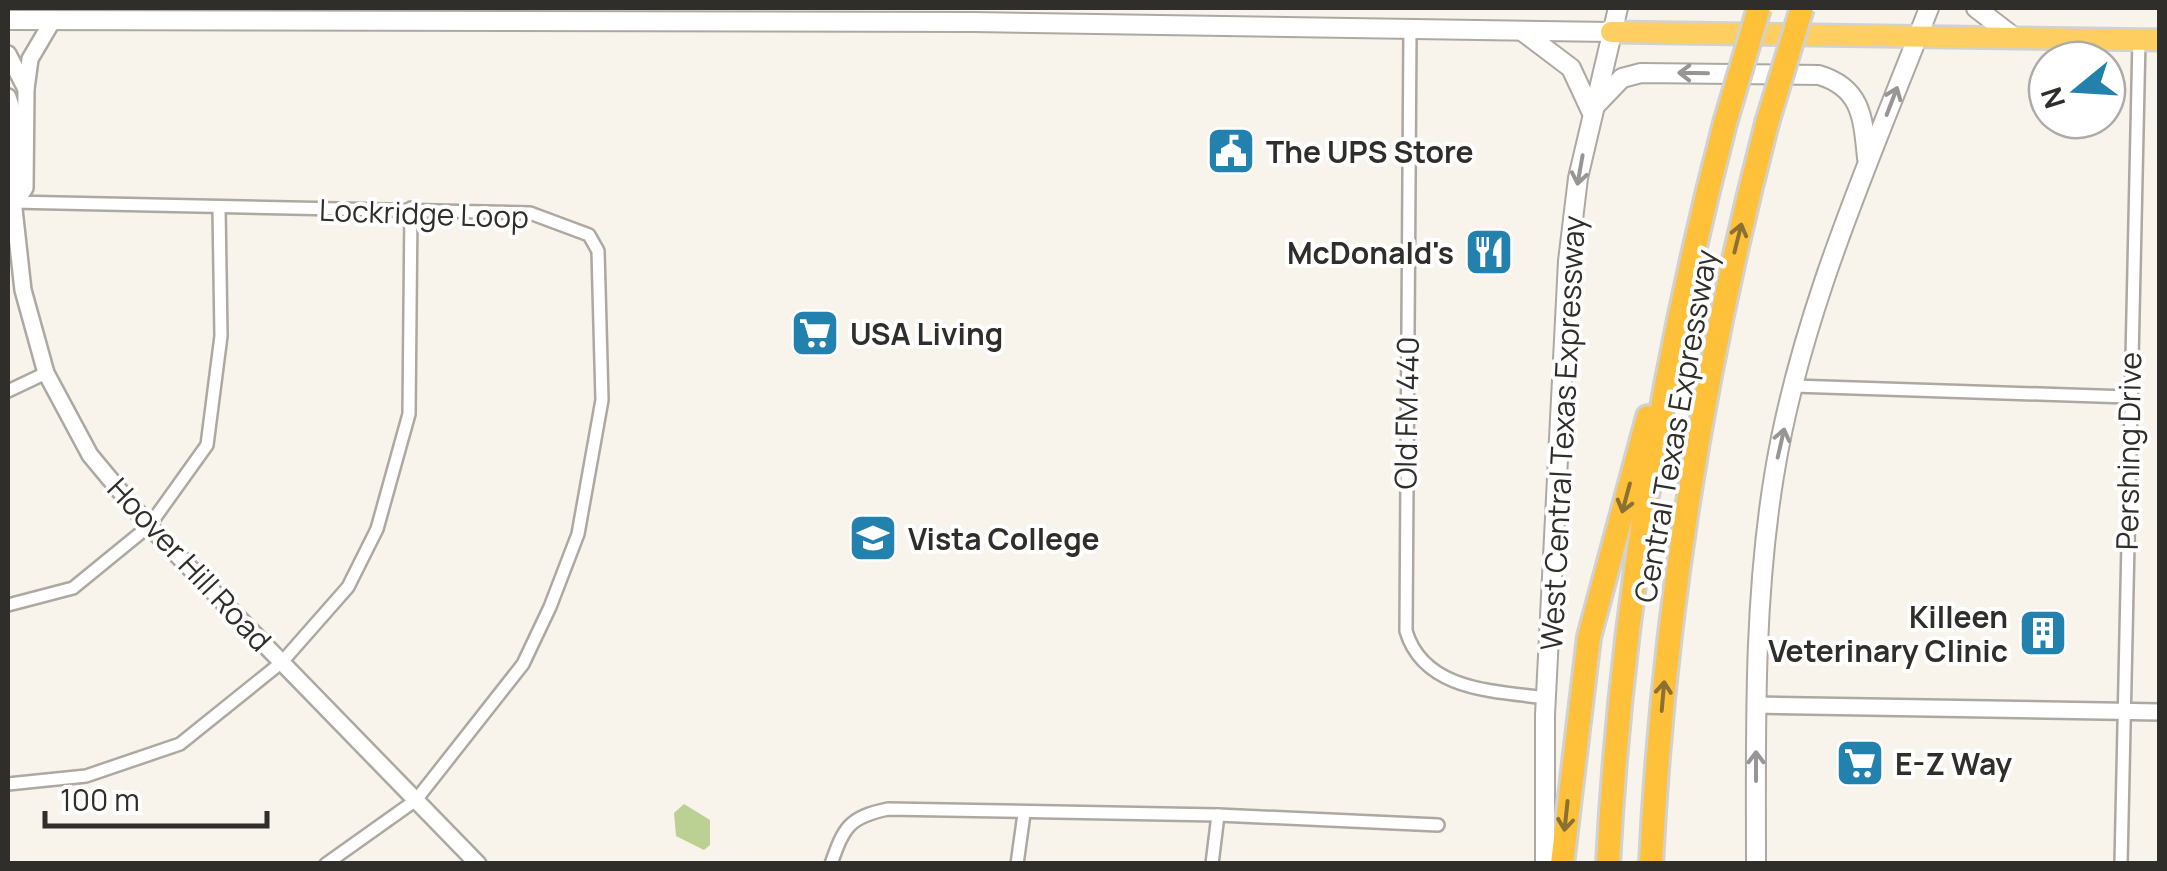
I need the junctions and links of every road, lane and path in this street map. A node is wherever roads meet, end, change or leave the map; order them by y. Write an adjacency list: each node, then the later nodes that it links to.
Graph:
1 (1618, 8): 10 (main road, West Central Texas Expressway)
2 (1760, 8): 22 (highway, Central Texas Expressway, bridge)
3 (1802, 8): 35 (highway, Central Texas Expressway, one-way to 3, bridge)
4 (1929, 8): 11 (main road)
5 (1976, 8): 12 (main road)
6 (8, 20): 7 (main road)
7 (52, 20): 8 (main road); 15 (street)
8 (1410, 28): 9 (main road); 30 (street, Old FM 440)
9 (1522, 30): 10 (main road); 17 (main road)
10 (1611, 32): 11 (highway); 17 (main road, West Central Texas Expressway)
11 (1918, 36): 12 (highway); 18 (main road, one-way to 11)
12 (2016, 38): 13 (highway)
13 (2149, 39): 26 (street, Pershing Drive)
14 (8, 54): 15 (street, Hoover Hill Road)
15 (26, 90): 19 (street, Hoover Hill Road)
16 (8, 97): 19 (street, Hoover Hill Road)
17 (1591, 112): 18 (main road, one-way to 17); 30 (main road, West Central Texas Expressway, one-way to 30)
18 (1868, 164): 24 (main road)
19 (11, 202): 20 (street, Lockridge Loop); 23 (street, Hoover Hill Road)
20 (218, 208): 21 (street, Lockridge Loop); 27 (street)
21 (411, 208): 29 (street); 36 (street, Lockridge Loop)
22 (1687, 268): 46 (highway, one-way to 46); 47 (highway, Central Texas Expressway)
23 (46, 373): 25 (street); 27 (street, Hoover Hill Road)
24 (1794, 386): 26 (street); 31 (main road, one-way to 24)
25 (8, 391)
26 (2128, 397): 32 (street, Pershing Drive)
27 (149, 526): 28 (street); 29 (street, Hoover Hill Road)
28 (8, 604)
29 (282, 662): 34 (street); 36 (street, Hoover Hill Road)
30 (1546, 698): 45 (main road, West Central Texas Expressway)
31 (1756, 705): 32 (street); 50 (main road, one-way to 31)
32 (2124, 711): 33 (street); 51 (street, Pershing Drive)
33 (2160, 712)
34 (8, 784)
35 (1655, 792): 48 (highway, Central Texas Expressway); 49 (highway)
36 (416, 800): 40 (street, Lockridge Loop); 41 (street, Hoover Hill Road)
37 (1024, 814): 38 (street); 42 (street); 43 (street)
38 (1218, 815): 39 (street); 44 (street)
39 (1438, 826)
40 (326, 864)
41 (478, 864)
42 (831, 864)
43 (1017, 864)
44 (1212, 864)
45 (1545, 864)
46 (1562, 864)
47 (1608, 864)
48 (1651, 864)
49 (1668, 864)
50 (1756, 864)
51 (2120, 864)

